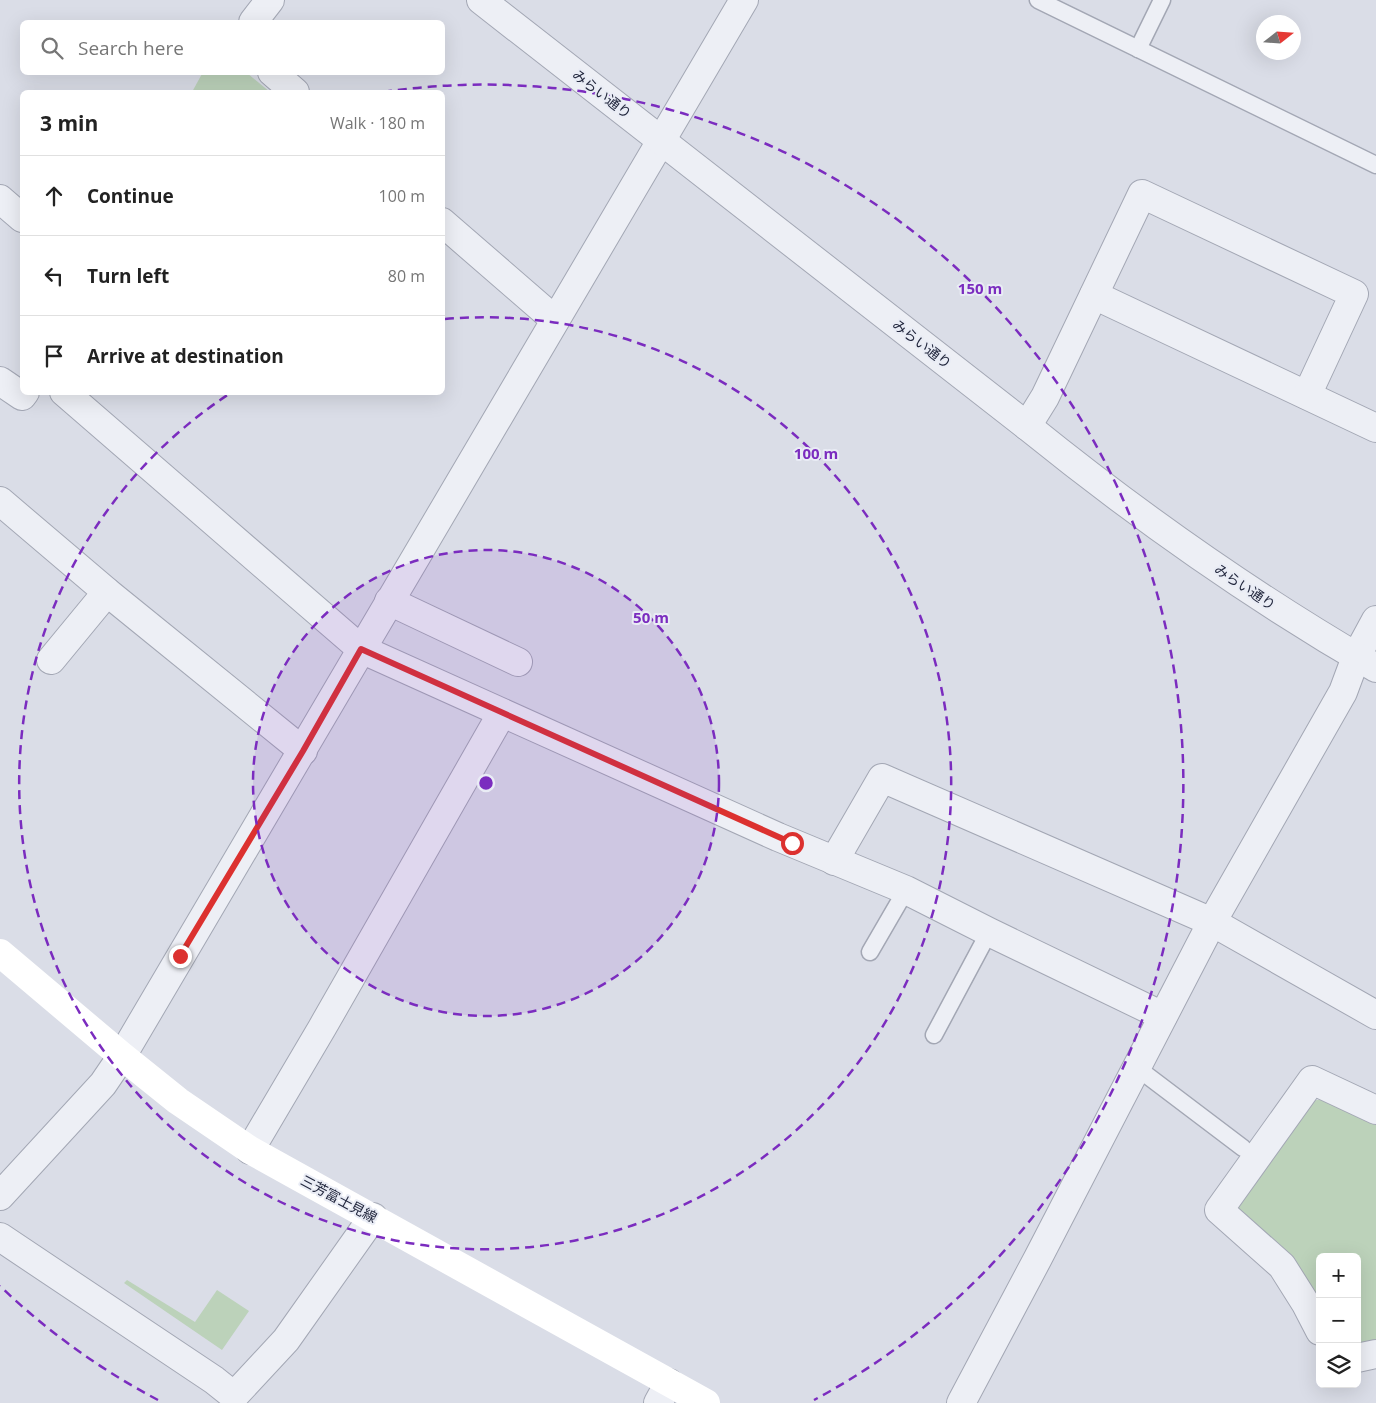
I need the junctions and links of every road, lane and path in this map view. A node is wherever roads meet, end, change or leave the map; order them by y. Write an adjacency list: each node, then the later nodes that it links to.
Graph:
1 (270, 0): 6 (street)
2 (481, 0): 10 (street, みらい通り)
3 (744, 0): 10 (street)
4 (1038, 0): 7 (lane)
5 (1162, 0): 7 (lane)
6 (255, 20)
7 (1138, 49): 11 (lane)
8 (275, 75): 9 (street)
9 (293, 90)
10 (662, 141): 16 (street); 21 (street, みらい通り)
11 (1376, 165)
12 (0, 199): 13 (street)
13 (20, 216)
14 (445, 225): 16 (street)
15 (1094, 295): 20 (street); 20 (street); 21 (street)
16 (555, 320): 25 (street)
17 (0, 381): 18 (street)
18 (20, 395)
19 (67, 395): 27 (street)
20 (1307, 395): 22 (street)
21 (1027, 426): 30 (street, みらい通り)
22 (1376, 428)
23 (0, 501): 24 (street)
24 (107, 592): 28 (street); 32 (street)
25 (389, 601): 27 (street); 29 (street)
26 (1376, 620): 30 (street)
27 (361, 649): 31 (street); 32 (street)
28 (51, 660)
29 (518, 662)
30 (1366, 662): 35 (street)
31 (502, 713): 33 (street); 46 (street)
32 (303, 751): 42 (street)
33 (834, 861): 34 (street); 35 (street)
34 (906, 890): 36 (street); 37 (lane)
35 (1212, 922): 39 (street); 40 (street)
36 (989, 932): 40 (street); 41 (lane)
37 (870, 952)
38 (0, 953): 42 (main road, 三芳富士見線)
39 (1376, 1015)
40 (1163, 1016): 43 (street)
41 (934, 1034)
42 (122, 1056): 46 (main road, 三芳富士見線); 47 (street)
43 (1136, 1067): 45 (lane); 55 (street)
44 (1376, 1110): 50 (street)
45 (1243, 1148)
46 (250, 1150): 48 (main road, 三芳富士見線)
47 (0, 1196)
48 (373, 1217): 49 (street); 53 (main road, 三芳富士見線)
49 (0, 1237)
50 (1316, 1323)
51 (1376, 1354): 52 (street)
52 (1361, 1357)
53 (663, 1393): 54 (main road, 三芳富士見線)
54 (706, 1403)
55 (961, 1403)

